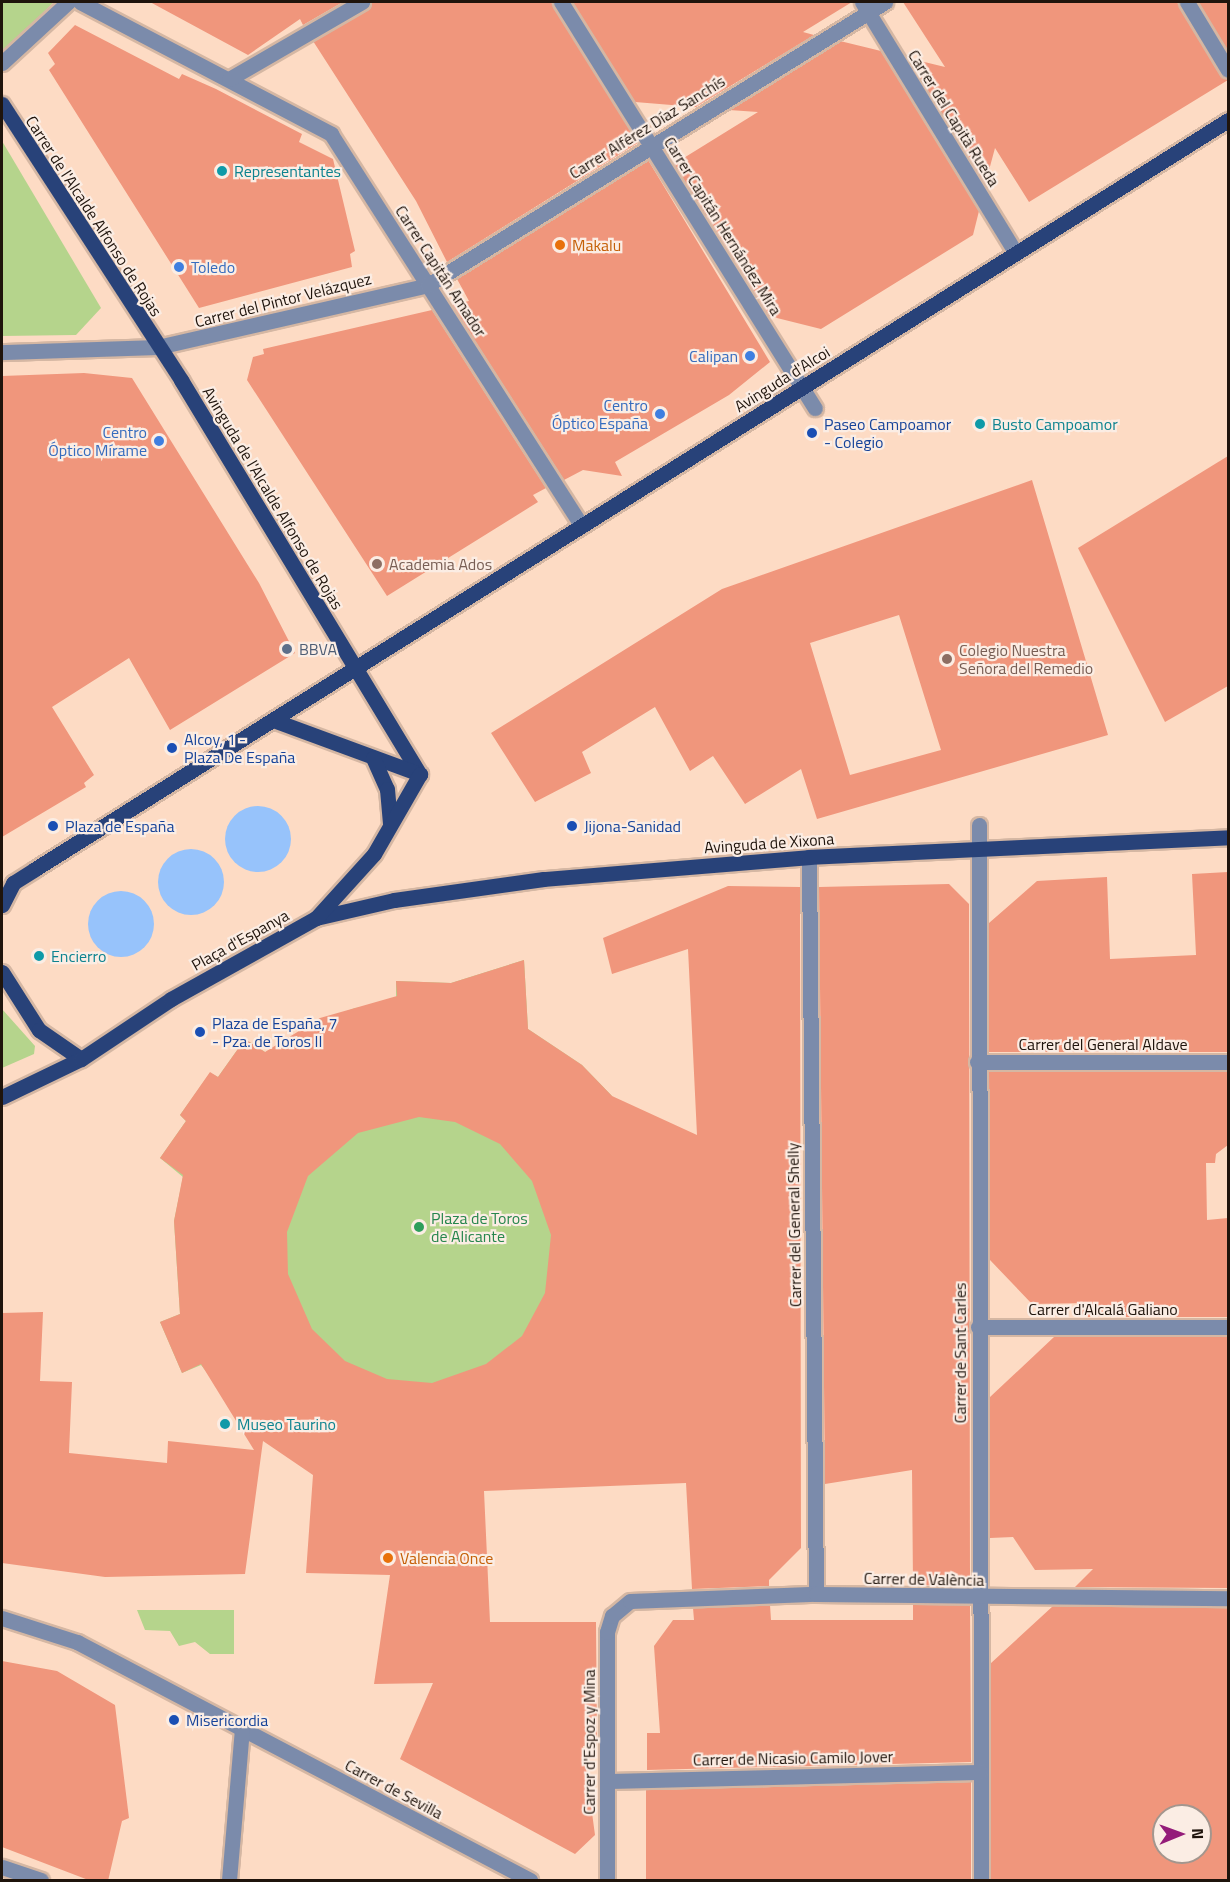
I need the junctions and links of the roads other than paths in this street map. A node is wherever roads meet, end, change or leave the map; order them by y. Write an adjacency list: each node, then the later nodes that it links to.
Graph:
1 (68, 2): 8 (street)
2 (80, 2): 10 (street, Carrer Capitán Amador)
3 (362, 2): 10 (street)
4 (561, 2): 13 (street, Carrer Capitán Hernández Mira)
5 (885, 2): 7 (street, Carrer Alférez Díaz Sanchís)
6 (1187, 2): 9 (street)
7 (865, 7): 13 (street, Carrer Alférez Díaz Sanchís); 14 (street, Carrer del Capità Rueda)
8 (2, 63)
9 (1228, 70)
10 (229, 79): 15 (street, Carrer Capitán Amador)
11 (2, 104): 16 (main road, Carrer de l'Alcalde Alfonso de Rojas)
12 (1228, 120): 14 (main road, Avinguda d'Alcoi)
13 (651, 145): 15 (street, Carrer Alférez Díaz Sanchís); 18 (street, Carrer Capitán Hernández Mira)
14 (1016, 252): 18 (main road, Avinguda d'Alcoi)
15 (428, 285): 16 (street, Carrer del Pintor Velázquez); 20 (street, Carrer Capitán Amador)
16 (158, 347): 17 (street, Carrer del Pintor Velázquez); 21 (main road, Avinguda de l'Alcalde Alfonso de Rojas)
17 (2, 352)
18 (804, 387): 19 (street, Carrer Capitán Hernández Mira); 20 (main road, Avinguda d'Alcoi)
19 (815, 408)
20 (582, 526): 21 (main road, Avinguda d'Alcoi)
21 (355, 669): 22 (main road); 24 (main road)
22 (273, 720): 23 (main road); 30 (main road)
23 (373, 758): 24 (main road); 25 (main road)
24 (420, 774): 25 (main road, Plaça d'Espanya)
25 (390, 823): 32 (main road, Plaça d'Espanya)
26 (979, 825): 28 (street, Carrer de Sant Carles)
27 (1228, 837): 28 (main road, Avinguda de Xixona)
28 (979, 848): 29 (main road, Avinguda de Xixona); 35 (street, Carrer de Sant Carles)
29 (809, 857): 32 (main road, Avinguda de Xixona); 40 (street, Carrer del General Shelly)
30 (7, 884): 31 (main road)
31 (2, 904)
32 (316, 918): 34 (main road, Plaça d'Espanya)
33 (2, 972): 34 (main road)
34 (81, 1059): 37 (main road, Plaça d'Espanya)
35 (977, 1062): 36 (street, Carrer del General Aldave); 39 (street, Carrer de Sant Carles)
36 (1228, 1062)
37 (2, 1097)
38 (1228, 1327): 39 (street, Carrer d'Alcalá Galiano)
39 (978, 1328): 41 (street, Carrer de Sant Carles)
40 (816, 1594): 41 (street, Carrer de València); 43 (street, Carrer de València)
41 (980, 1598): 42 (street, Carrer de València); 46 (street, Carrer de Sant Carles)
42 (1228, 1598)
43 (620, 1607): 47 (street, Carrer d'Espoz y Mina)
44 (2, 1618): 45 (street, Carrer de Sevilla)
45 (242, 1729): 50 (street); 51 (street, Carrer de Sevilla)
46 (980, 1772): 47 (street, Carrer de Nicasio Camilo Jover); 53 (street, Carrer de Sant Carles)
47 (607, 1780): 52 (street, Carrer d'Espoz y Mina)
48 (2, 1867): 49 (street)
49 (41, 1881)
50 (229, 1881)
51 (530, 1881)
52 (608, 1881)
53 (981, 1881)

